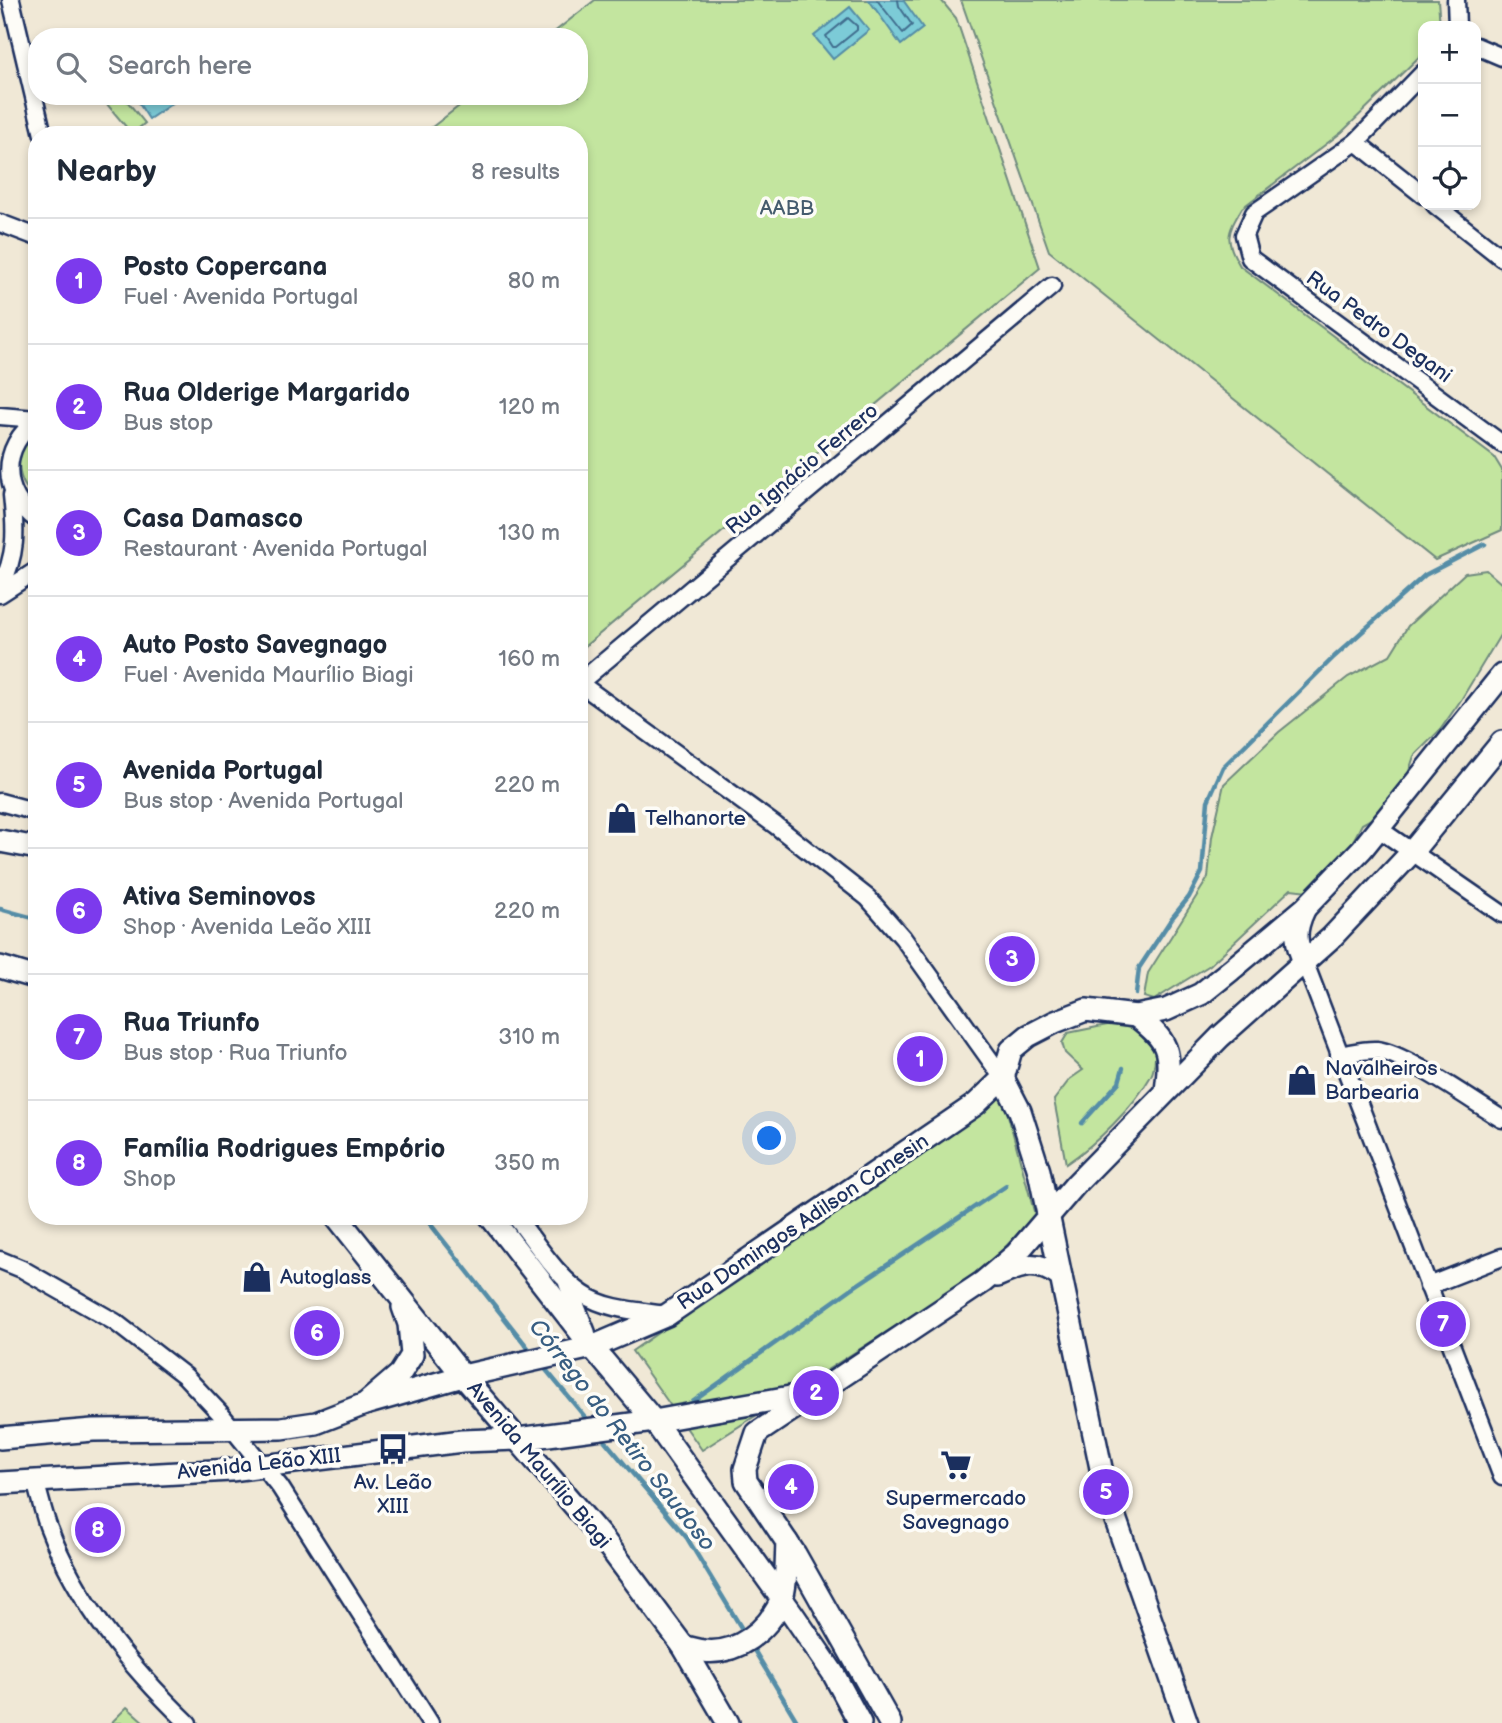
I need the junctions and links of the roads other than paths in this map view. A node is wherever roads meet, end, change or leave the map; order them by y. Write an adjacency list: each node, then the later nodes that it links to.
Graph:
1 (11, 0): 6 (street)
2 (1456, 0): 3 (street)
3 (1457, 21)
4 (1481, 48): 5 (street)
5 (1502, 57)
6 (28, 72)
7 (1418, 78): 10 (street)
8 (36, 105): 9 (street)
9 (41, 126)
10 (1356, 142): 11 (street); 20 (street, Rua Pedro Degani)
11 (1418, 191)
12 (1441, 210): 15 (street)
13 (0, 223): 14 (street)
14 (28, 234)
15 (1502, 258)
16 (1052, 286): 26 (street, Rua Ignácio Ferrero)
17 (0, 416): 18 (street)
18 (28, 418)
19 (28, 427): 21 (street)
20 (1502, 444)
21 (6, 483): 22 (street); 24 (street)
22 (28, 513)
23 (28, 576): 25 (street)
24 (0, 589)
25 (0, 594)
26 (588, 675)
27 (1502, 675): 32 (main road)
28 (588, 690): 43 (street)
29 (1502, 742): 35 (main road)
30 (0, 802): 31 (street)
31 (28, 809)
32 (1379, 830): 35 (street); 36 (main road)
33 (0, 841): 34 (main road)
34 (28, 846)
35 (1411, 853): 37 (street); 38 (main road)
36 (1305, 908): 38 (main road); 41 (main road)
37 (1502, 914)
38 (1305, 963): 42 (street); 44 (main road)
39 (0, 967): 40 (main road)
40 (28, 975)
41 (1136, 1016): 43 (main road); 44 (main road)
42 (1339, 1055): 45 (street); 55 (street)
43 (1003, 1078): 46 (main road); 57 (main road, Rua Domingos Adilson Canesin)
44 (1166, 1091): 46 (main road)
45 (1502, 1119)
46 (1049, 1215): 53 (main road); 54 (main road)
47 (343, 1225): 56 (main road, Avenida Maurílio Biagi)
48 (497, 1225): 58 (main road)
49 (522, 1225): 52 (street)
50 (1502, 1257): 55 (street)
51 (0, 1260): 63 (street)
52 (565, 1277): 57 (street); 58 (street)
53 (1061, 1277): 54 (main road); 80 (main road)
54 (983, 1282): 60 (main road)
55 (1428, 1286): 67 (street)
56 (398, 1296): 59 (main road, Avenida Maurílio Biagi); 61 (main road, Avenida Leão XIII)
57 (667, 1315): 58 (main road, Rua Domingos Adilson Canesin)
58 (592, 1347): 59 (main road, Rua Domingos Adilson Canesin); 62 (main road)
59 (463, 1376): 61 (main road, Rua Domingos Adilson Canesin); 65 (main road, Avenida Maurílio Biagi)
60 (816, 1392): 62 (main road, Avenida Leão XIII); 70 (main road)
61 (365, 1404): 63 (main road, Avenida Leão XIII)
62 (654, 1421): 65 (main road, Avenida Leão XIII); 71 (main road)
63 (234, 1429): 64 (main road, Avenida Leão XIII); 66 (street)
64 (0, 1438)
65 (518, 1439): 66 (main road, Avenida Leão XIII); 72 (main road, Avenida Maurílio Biagi)
66 (262, 1467): 68 (main road, Avenida Leão XIII); 76 (street)
67 (1502, 1477)
68 (35, 1480): 69 (main road, Avenida Leão XIII); 75 (street)
69 (0, 1483)
70 (787, 1542): 71 (main road); 74 (main road)
71 (782, 1599): 72 (main road); 73 (main road)
72 (683, 1646): 77 (main road, Avenida Maurílio Biagi)
73 (833, 1673): 74 (main road); 78 (main road)
74 (870, 1686): 79 (main road)
75 (188, 1723)
76 (430, 1723)
77 (728, 1723)
78 (860, 1723)
79 (890, 1723)
80 (1187, 1723)

